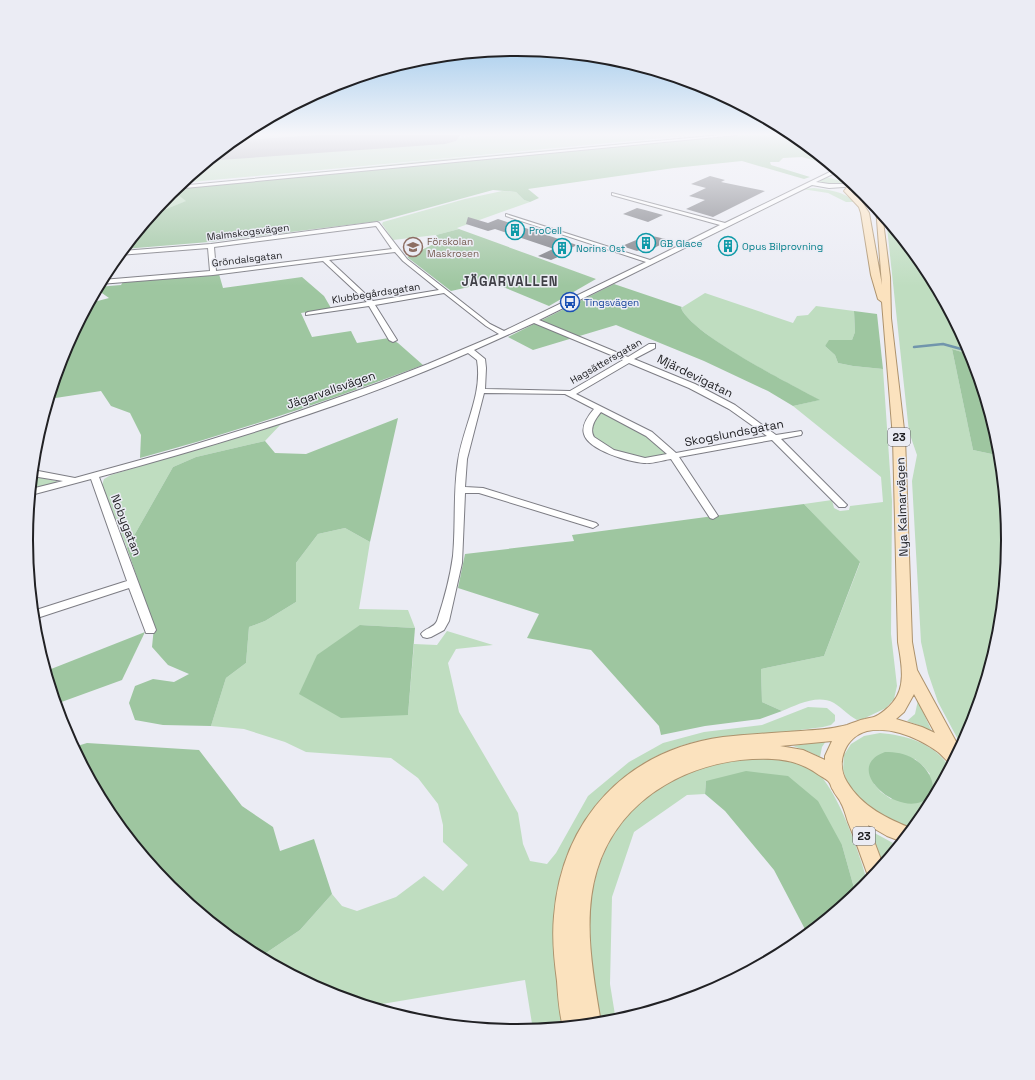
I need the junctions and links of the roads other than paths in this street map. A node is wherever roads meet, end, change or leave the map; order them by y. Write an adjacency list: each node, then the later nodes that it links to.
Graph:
1 (202, 185): 6 (street)
2 (805, 185): 13 (street, Jägarvallsvägen)
3 (814, 185): 9 (street)
4 (823, 185): 5 (street)
5 (848, 186)
6 (186, 187)
7 (851, 189): 9 (main road)
8 (614, 194): 13 (street)
9 (852, 196): 10 (main road, 23); 24 (main road, Nya Kalmarvägen / 23)
10 (863, 201)
11 (875, 214): 24 (main road, Nya Kalmarvägen / 23)
12 (508, 215): 18 (street)
13 (725, 225): 18 (street, Jägarvallsvägen)
14 (211, 246): 15 (street, Malmskogsvägen); 16 (street, Malmskogsvägen); 19 (street)
15 (396, 250): 17 (street, Gröndalsgatan); 21 (street)
16 (128, 252)
17 (324, 259): 19 (street, Gröndalsgatan); 22 (street)
18 (651, 262): 25 (street, Jägarvallsvägen)
19 (213, 273): 20 (street, Gröndalsgatan)
20 (108, 281)
21 (446, 291): 22 (street, Klubbegårdsgatan); 26 (street)
22 (372, 303): 23 (street, Klubbegårdsgatan); 27 (street)
23 (308, 314)
24 (887, 318): 49 (main road, Nya Kalmarvägen / 23)
25 (533, 320): 26 (street, Jägarvallsvägen); 30 (street, Mjärdevigatan)
26 (504, 334): 29 (street, Jägarvallsvägen)
27 (394, 340)
28 (652, 346): 30 (street, Hagsättersgatan)
29 (469, 350): 31 (street); 38 (street, Jägarvallsvägen)
30 (629, 359): 32 (street, Hagsättersgatan); 35 (street, Mjärdevigatan)
31 (480, 391): 32 (street); 40 (street)
32 (570, 394): 33 (street)
33 (600, 408): 36 (street); 36 (street, Skogslundsgatan)
34 (798, 433): 35 (street, Skogslundsgatan)
35 (774, 438): 36 (street, Skogslundsgatan); 42 (street, Mjärdevigatan)
36 (674, 456): 43 (street)
37 (38, 474): 39 (street, Jägarvallsvägen)
38 (94, 476): 39 (street, Jägarvallsvägen); 45 (street, Nobygatan)
39 (77, 480): 41 (street, Jägarvallsvägen)
40 (461, 490): 44 (street); 48 (street)
41 (36, 491)
42 (842, 505)
43 (713, 516)
44 (593, 525)
45 (134, 583): 46 (street); 47 (street, Nobygatan)
46 (39, 613)
47 (150, 630)
48 (427, 634)
49 (910, 672): 50 (main road, Nya Kalmarvägen / 23); 52 (main road, Nya Kalmarvägen / 23)
50 (877, 724): 51 (main road, 23); 53 (main road, 23)
51 (852, 731): 54 (main road, 23); 59 (main road)
52 (953, 752)
53 (952, 754)
54 (836, 777): 55 (main road, 23); 58 (main road)
55 (849, 800): 56 (main road, 23); 57 (main road, 23)
56 (903, 834)
57 (875, 867)
58 (589, 1019)
59 (572, 1021)

